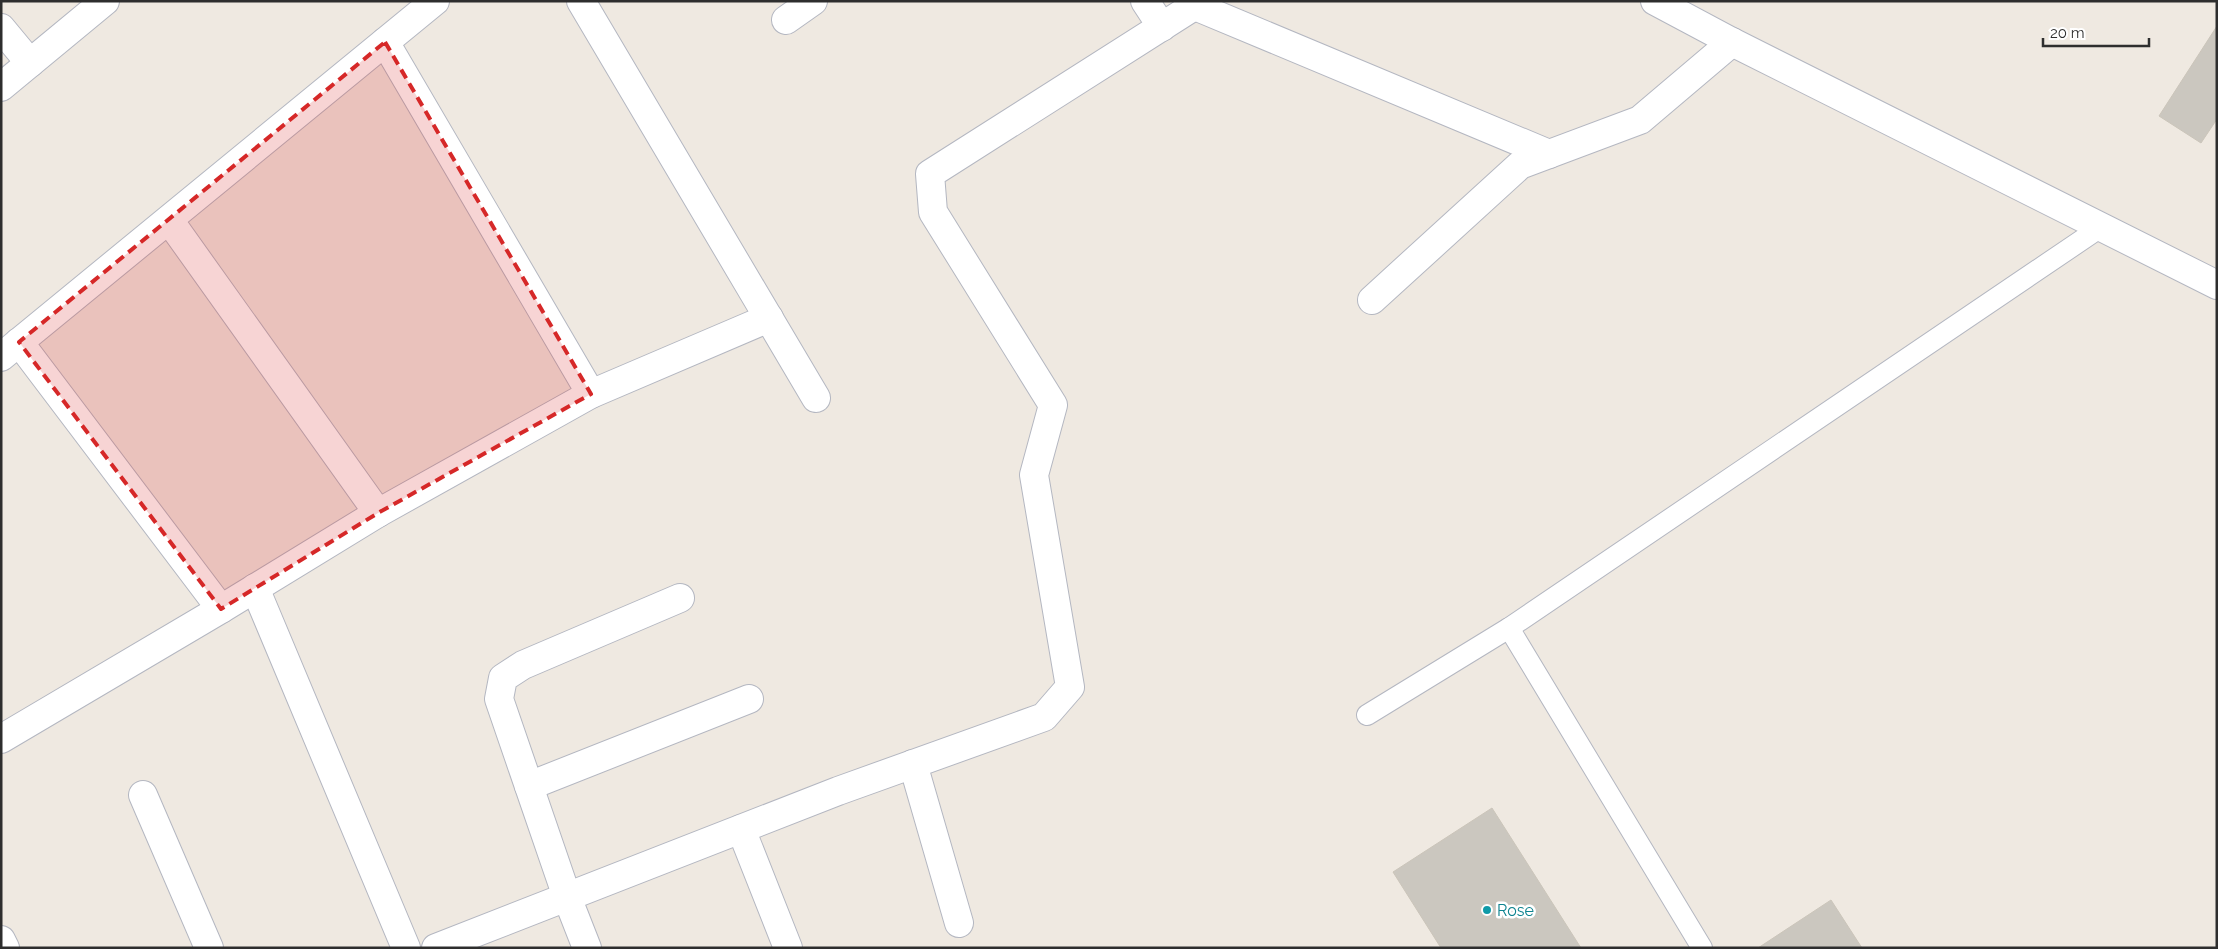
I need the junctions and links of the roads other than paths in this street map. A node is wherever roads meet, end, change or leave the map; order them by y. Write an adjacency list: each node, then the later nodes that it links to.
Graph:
1 (105, 1): 13 (street)
2 (435, 1): 11 (street)
3 (581, 1): 20 (street)
4 (813, 1): 8 (street)
5 (1145, 1): 9 (street)
6 (1655, 1): 12 (street)
7 (1198, 3): 9 (street); 15 (street)
8 (786, 20)
9 (1162, 27): 32 (street)
10 (1, 28): 13 (street)
11 (386, 42): 16 (street); 22 (street)
12 (1732, 42): 15 (street); 17 (street)
13 (30, 64): 14 (street)
14 (1, 87)
15 (1549, 154): 19 (street)
16 (169, 220): 21 (street); 24 (street)
17 (2101, 227): 18 (street); 28 (lane)
18 (2217, 285)
19 (1372, 300)
20 (769, 318): 22 (street); 23 (street)
21 (10, 350): 27 (street)
22 (591, 394): 24 (street)
23 (816, 398)
24 (378, 513): 25 (street)
25 (255, 588): 27 (street); 41 (street)
26 (680, 598): 33 (street)
27 (221, 609): 31 (street)
28 (1510, 628): 30 (lane); 45 (lane)
29 (749, 699): 33 (street)
30 (1367, 715)
31 (1, 739)
32 (914, 764): 35 (street); 37 (street)
33 (529, 786): 36 (street)
34 (143, 795): 40 (street)
35 (741, 829): 36 (street); 44 (street)
36 (567, 897): 42 (street); 43 (street)
37 (959, 923)
38 (1, 940): 39 (street)
39 (5, 948)
40 (209, 948)
41 (406, 948)
42 (436, 948)
43 (587, 948)
44 (788, 948)
45 (1702, 948)

